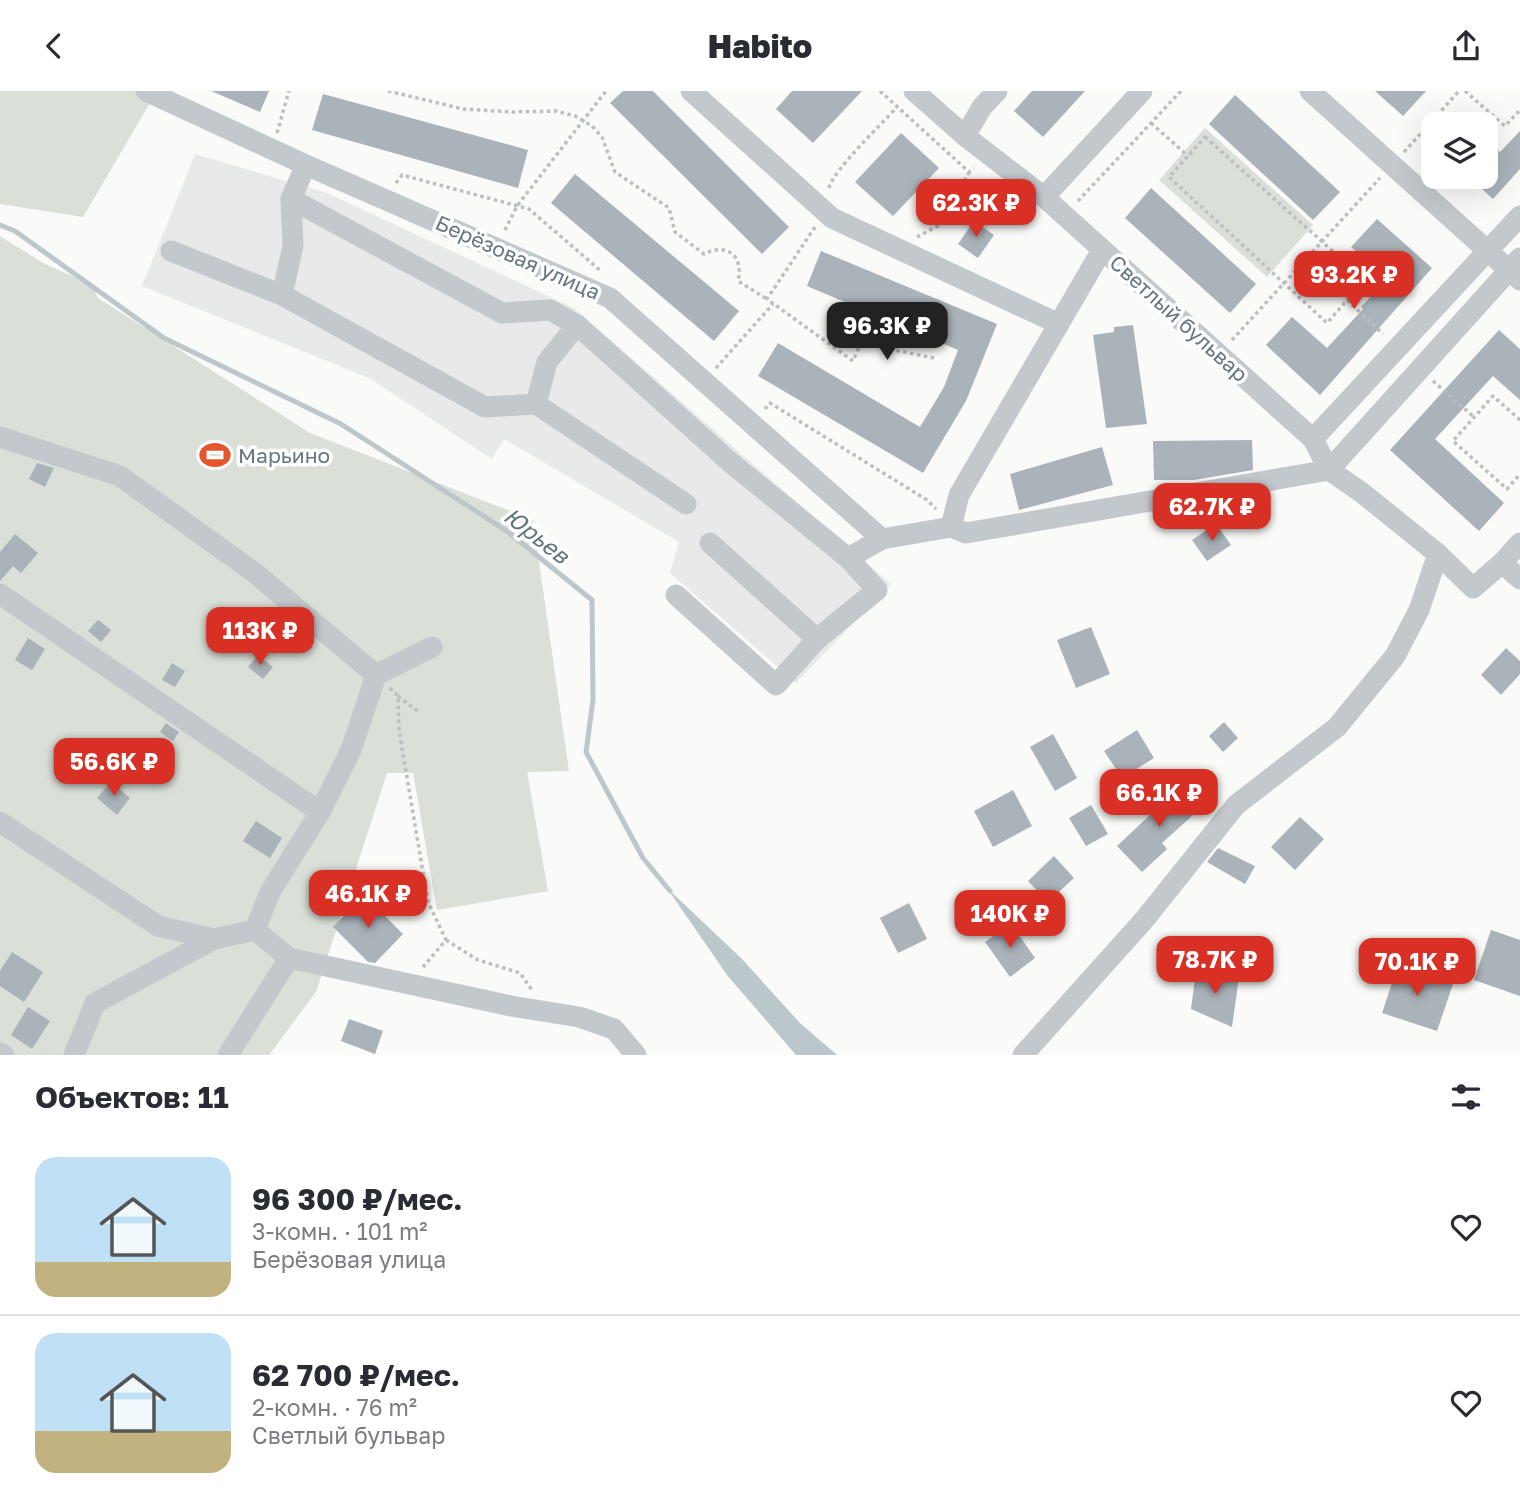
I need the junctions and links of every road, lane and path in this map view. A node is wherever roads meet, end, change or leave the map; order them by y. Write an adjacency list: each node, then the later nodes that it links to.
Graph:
1 (146, 91): 18 (street, Берёзовая улица)
2 (289, 91): 18 (path)
3 (388, 91): 15 (path)
4 (606, 91): 15 (path)
5 (691, 91): 28 (street)
6 (997, 91): 17 (street)
7 (1142, 91): 24 (street)
8 (1181, 91): 16 (path)
9 (1310, 91): 21 (street)
10 (1459, 91): 21 (path)
11 (1465, 91): 14 (path)
12 (920, 93): 17 (street, Светлый бульвар)
13 (897, 107): 23 (path)
14 (1520, 110)
15 (584, 120): 27 (path); 41 (path)
16 (1151, 123): 19 (path); 29 (path)
17 (965, 136): 24 (street, Светлый бульвар)
18 (272, 149): 20 (street, Берёзовая улица)
19 (1188, 156): 32 (path); 38 (path)
20 (306, 165): 25 (street); 26 (street, Берёзовая улица)
21 (1392, 165): 32 (path); 36 (street)
22 (969, 172): 31 (path)
23 (830, 183)
24 (1044, 197): 29 (street, Светлый бульвар)
25 (292, 199): 39 (street); 45 (street)
26 (385, 199): 27 (path); 33 (street, Берёзовая улица)
27 (517, 206): 33 (path); 40 (path)
28 (825, 212): 41 (path); 44 (street)
29 (1065, 216): 34 (street, Светлый бульвар)
30 (1520, 216): 36 (street)
31 (926, 232)
32 (1321, 242): 38 (path); 42 (path)
33 (496, 248): 40 (street, Берёзовая улица)
34 (1102, 250): 44 (street); 47 (street, Светлый бульвар)
35 (171, 251): 39 (street)
36 (1489, 252): 37 (street); 56 (street)
37 (1516, 269): 57 (street)
38 (1284, 283): 42 (path); 47 (path)
39 (282, 295): 51 (street)
40 (610, 298): 61 (street, Берёзовая улица)
41 (766, 299): 43 (path)
42 (1347, 300): 46 (path)
43 (773, 304): 48 (path); 49 (path)
44 (1059, 324): 60 (street)
45 (577, 325): 51 (street); 65 (street)
46 (1390, 340)
47 (1219, 355): 56 (street, Светлый бульвар)
48 (934, 358)
49 (711, 374)
50 (1435, 382): 53 (path)
51 (536, 404): 59 (street)
52 (759, 417): 60 (path)
53 (1474, 417): 54 (path); 58 (path)
54 (1520, 420)
55 (0, 437): 72 (street)
56 (1313, 439): 57 (street, Светлый бульвар)
57 (1329, 470): 60 (street); 64 (street, Светлый бульвар)
58 (1520, 474)
59 (685, 504)
60 (951, 527): 61 (street)
61 (882, 538): 65 (street)
62 (710, 543): 70 (street)
63 (1520, 543): 66 (street)
64 (1438, 554): 66 (street, Светлый бульвар); 86 (street)
65 (848, 558): 70 (street)
66 (1502, 563): 67 (street)
67 (1520, 579)
68 (0, 594): 75 (street)
69 (676, 595): 70 (street)
70 (817, 639)
71 (432, 647): 72 (street)
72 (376, 675): 73 (path); 75 (street)
73 (398, 696): 74 (path); 79 (path)
74 (419, 712)
75 (320, 812): 77 (street)
76 (0, 822): 78 (street)
77 (255, 930): 78 (street); 80 (street)
78 (214, 939): 83 (street)
79 (446, 940): 81 (path); 82 (path)
80 (289, 958): 81 (street); 84 (street)
81 (409, 983): 82 (street)
82 (546, 1013): 85 (street)
83 (74, 1055)
84 (228, 1055)
85 (636, 1055)
86 (1023, 1055)

